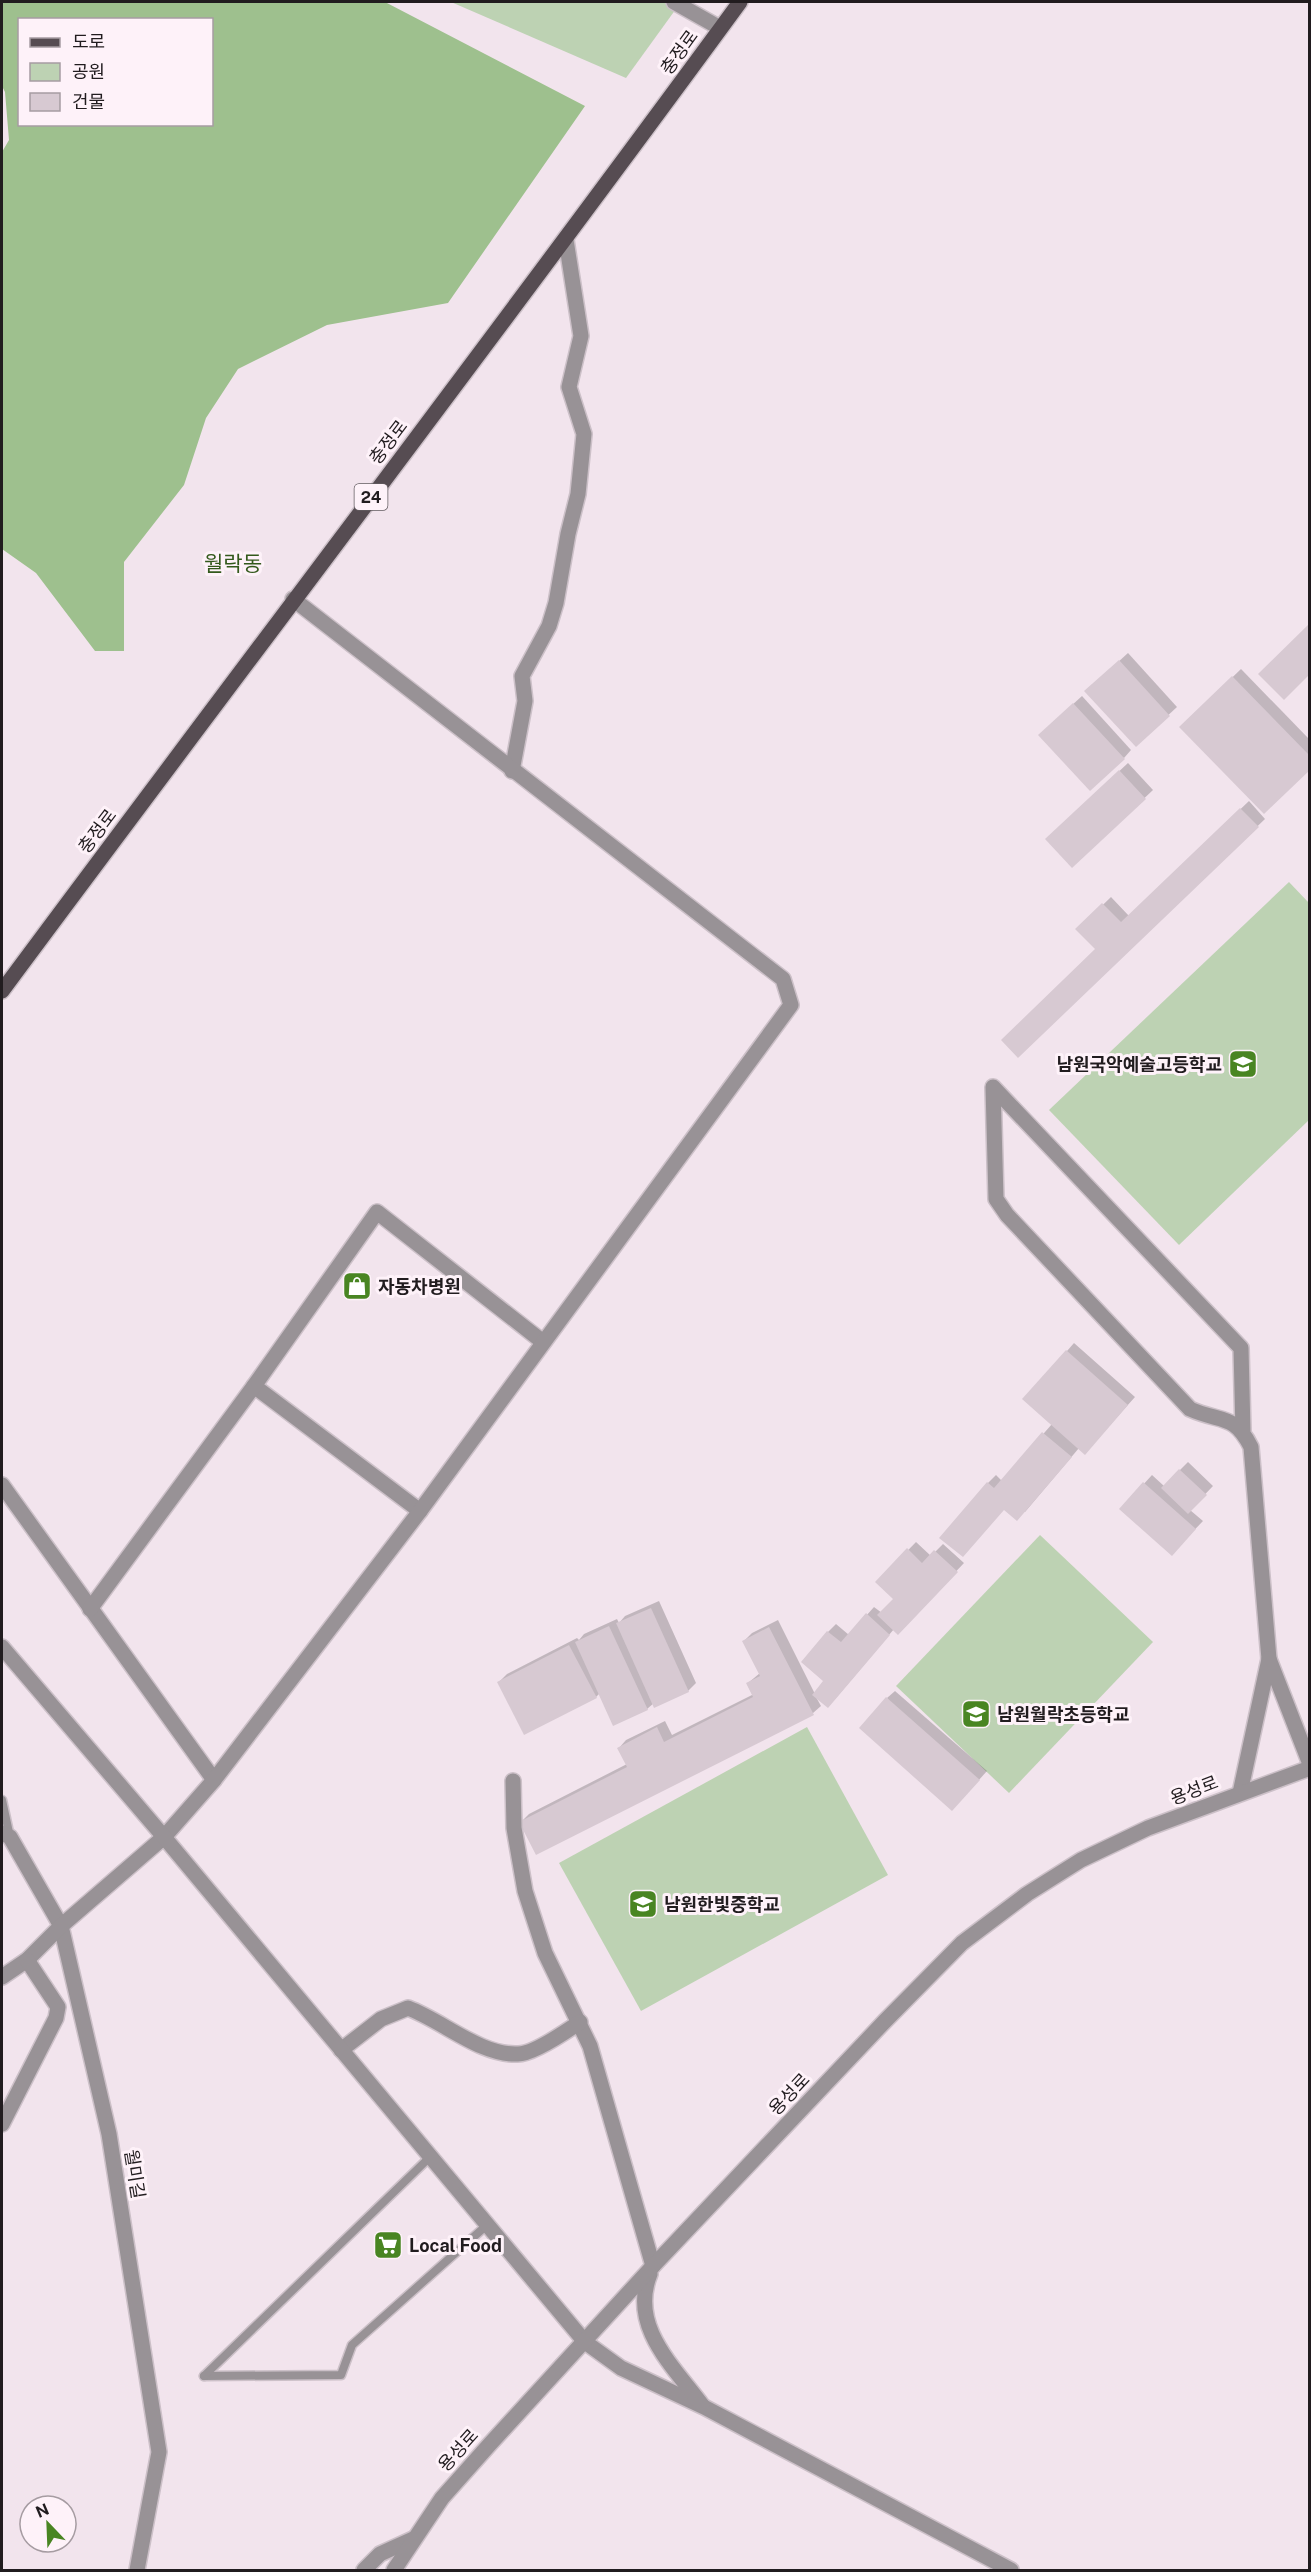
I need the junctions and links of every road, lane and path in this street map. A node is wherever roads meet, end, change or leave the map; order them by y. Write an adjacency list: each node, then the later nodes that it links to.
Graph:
1 (674, 2): 3 (street)
2 (740, 2): 3 (main road, 충정로 / 24)
3 (720, 28): 4 (main road, 충정로 / 24)
4 (566, 240): 5 (main road, 충정로 / 24); 6 (street)
5 (293, 599): 6 (street); 7 (main road, 충정로 / 24)
6 (512, 771): 8 (street)
7 (2, 991)
8 (543, 1342): 9 (street); 12 (street)
9 (254, 1386): 12 (street); 13 (street)
10 (1243, 1432): 10 (street); 15 (street)
11 (2, 1485): 13 (street)
12 (420, 1511): 17 (street)
13 (90, 1609): 17 (street)
14 (2, 1647): 22 (street)
15 (1269, 1659): 16 (street); 19 (street)
16 (1310, 1766): 19 (street, 용성로)
17 (214, 1780): 22 (street)
18 (513, 1782): 26 (street)
19 (1240, 1793): 31 (street, 용성로)
20 (2, 1800): 21 (lane, 월미길)
21 (6, 1835): 23 (street, 월미길)
22 (164, 1837): 23 (street); 27 (street)
23 (61, 1926): 24 (street); 35 (street, 월미길)
24 (27, 1960): 25 (street); 28 (street)
25 (2, 1977)
26 (580, 2022): 27 (street); 31 (street)
27 (341, 2050): 29 (street)
28 (2, 2124)
29 (430, 2157): 30 (street); 30 (lane)
30 (487, 2226): 32 (street)
31 (653, 2266): 32 (street, 용성로); 33 (street)
32 (585, 2342): 33 (street); 34 (street, 용성로)
33 (704, 2407): 38 (street)
34 (413, 2539): 36 (street); 37 (street, 용성로)
35 (137, 2571)
36 (364, 2571)
37 (394, 2571)
38 (1011, 2571)

